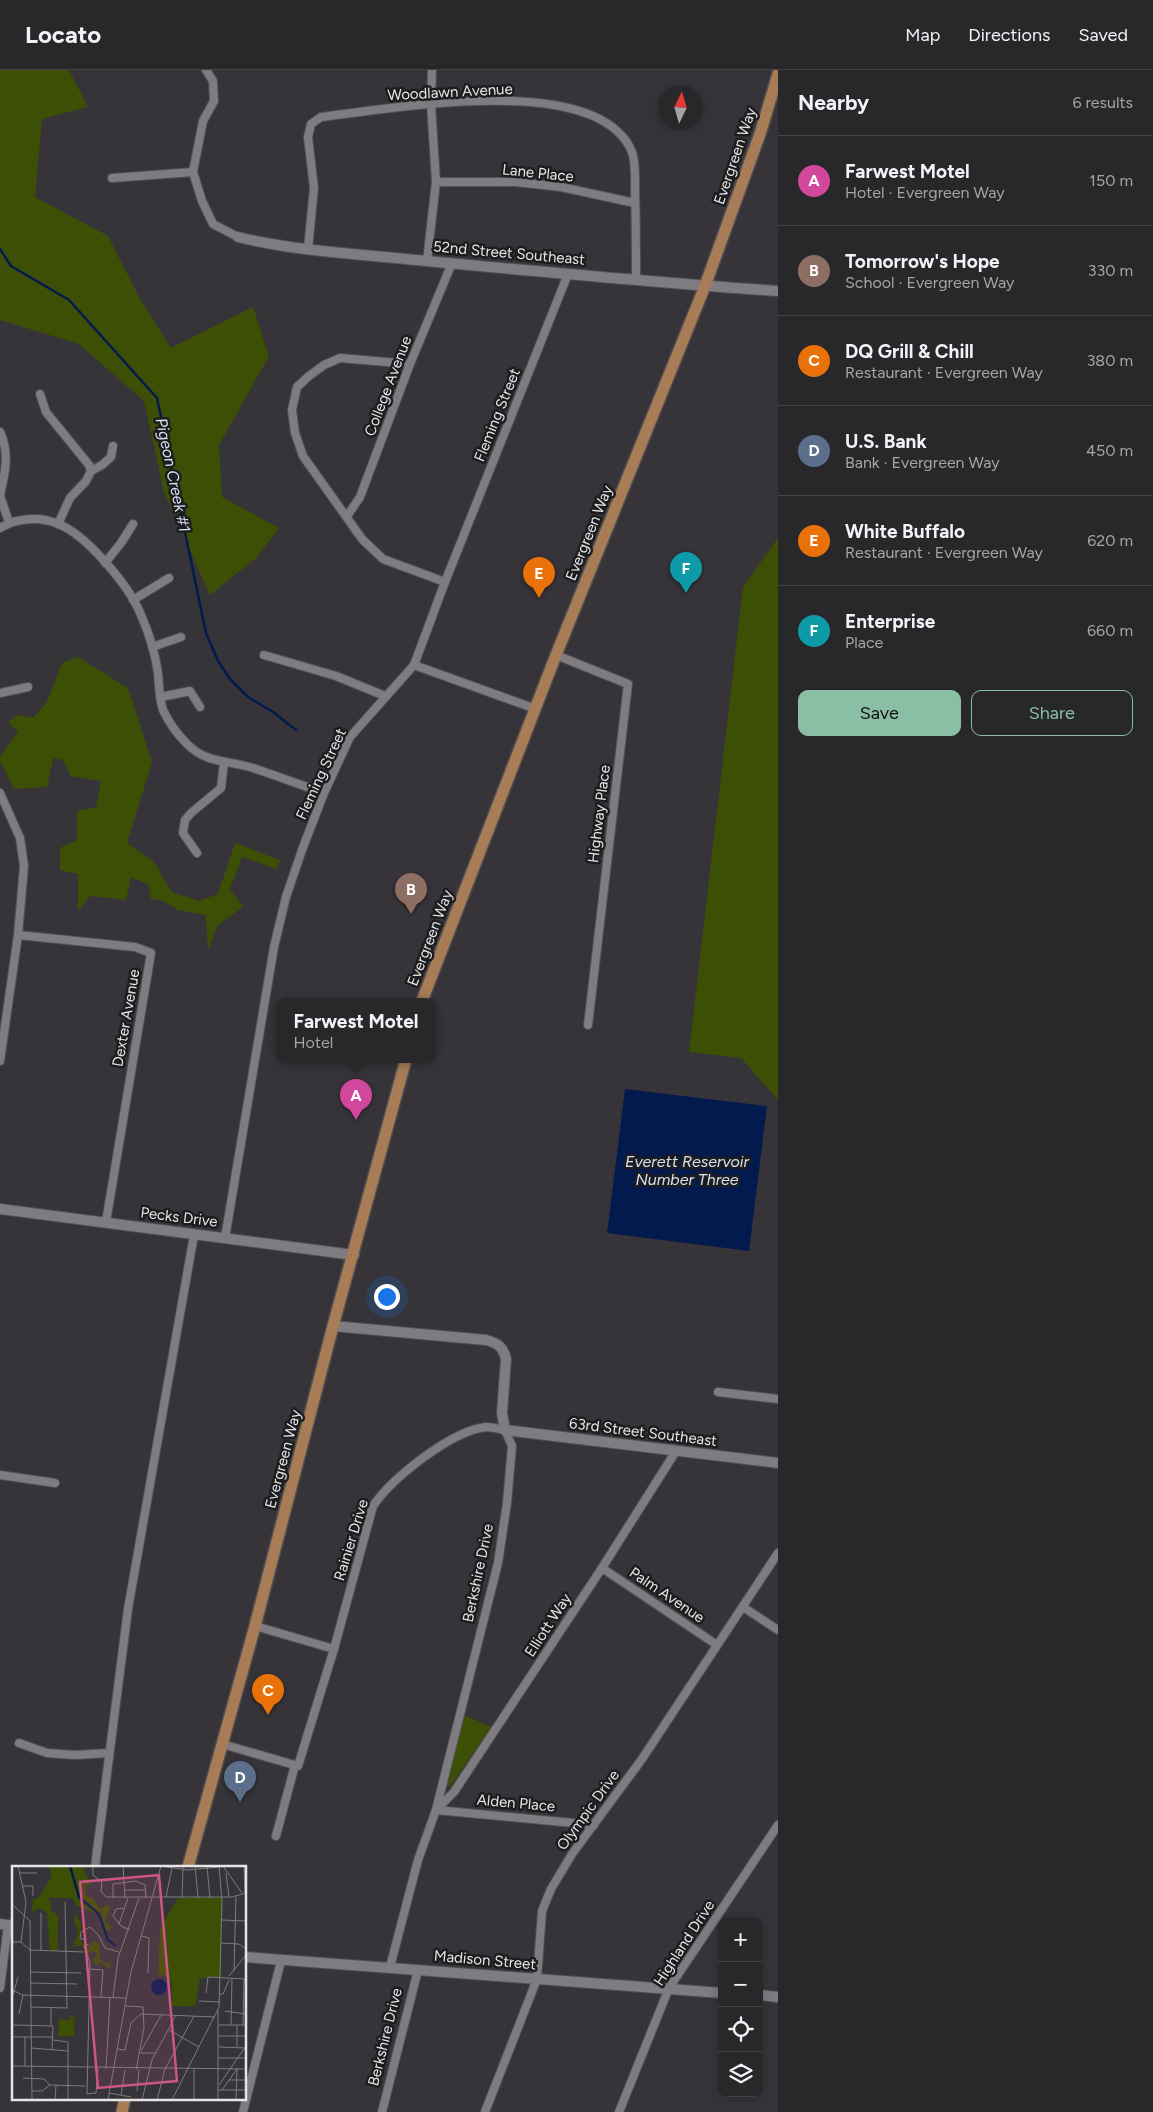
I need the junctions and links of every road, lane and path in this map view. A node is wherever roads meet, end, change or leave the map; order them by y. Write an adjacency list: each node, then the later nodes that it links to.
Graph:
1 (206, 70): 5 (street)
2 (432, 70): 4 (street)
3 (778, 74): 15 (main road, Evergreen Way)
4 (431, 104): 7 (street); 8 (street, Woodlawn Avenue); 10 (street, Woodlawn Avenue)
5 (193, 172): 6 (street); 9 (street)
6 (112, 178)
7 (436, 182): 8 (street, Lane Place); 11 (street)
8 (635, 204): 14 (street, Woodlawn Avenue)
9 (238, 237): 10 (street, 52nd Street Southeast)
10 (308, 249): 11 (street, 52nd Street Southeast)
11 (427, 261): 12 (street, 52nd Street Southeast)
12 (452, 263): 13 (street, 52nd Street Southeast); 17 (street, College Avenue)
13 (568, 274): 14 (street, 52nd Street Southeast); 30 (street, Fleming Street)
14 (636, 280): 15 (street, 52nd Street Southeast)
15 (705, 286): 16 (street, 52nd Street Southeast); 35 (main road, Evergreen Way)
16 (778, 290)
17 (410, 364): 23 (street, College Avenue); 23 (street)
18 (40, 394): 21 (street)
19 (0, 432): 22 (street)
20 (113, 446): 21 (street)
21 (91, 471): 25 (street)
22 (0, 496): 24 (street)
23 (347, 516): 30 (street)
24 (9, 522): 25 (street); 27 (street)
25 (58, 524): 28 (street)
26 (133, 524): 28 (street)
27 (0, 528)
28 (105, 563): 31 (street)
29 (169, 578): 31 (street)
30 (445, 582): 36 (street, Fleming Street)
31 (133, 600): 33 (street)
32 (181, 637): 33 (street)
33 (152, 647): 40 (street)
34 (264, 655): 39 (street)
35 (556, 655): 42 (main road, Evergreen Way); 49 (street, Highway Place)
36 (414, 665): 39 (street, Fleming Street); 42 (street)
37 (28, 687): 38 (street)
38 (0, 693)
39 (385, 696): 45 (street, Fleming Street)
40 (161, 697): 41 (street); 43 (street)
41 (200, 707)
42 (536, 709): 48 (main road, Evergreen Way)
43 (224, 763): 45 (street); 46 (street)
44 (0, 793): 47 (street)
45 (324, 793): 55 (street, Fleming Street)
46 (197, 853)
47 (18, 935): 50 (street); 53 (street, Dexter Avenue)
48 (423, 998)
49 (588, 1025)
50 (0, 1061)
51 (405, 1063): 56 (main road, Evergreen Way)
52 (0, 1209): 53 (street, Pecks Drive)
53 (106, 1222): 54 (street, Pecks Drive)
54 (194, 1234): 55 (street, Pecks Drive); 75 (street)
55 (225, 1238): 56 (street, Pecks Drive)
56 (354, 1255): 57 (main road, Evergreen Way)
57 (333, 1326): 60 (street, Berkshire Drive); 69 (main road, Evergreen Way)
58 (718, 1392): 59 (street)
59 (778, 1399)
60 (505, 1430): 61 (street, 63rd Street Southeast); 72 (street, Rainier Drive); 77 (street, Berkshire Drive)
61 (676, 1451): 63 (street, 63rd Street Southeast); 67 (street, Elliott Way)
62 (778, 1458): 63 (street)
63 (778, 1462)
64 (0, 1475): 65 (street)
65 (55, 1483)
66 (778, 1553): 68 (street, Olympic Drive)
67 (602, 1568): 71 (street, Palm Avenue); 77 (street, Elliott Way)
68 (743, 1607): 70 (street); 71 (street, Olympic Drive)
69 (255, 1626): 72 (street); 74 (main road, Evergreen Way)
70 (778, 1630)
71 (717, 1645): 78 (street, Olympic Drive)
72 (334, 1649): 76 (street, Rainier Drive)
73 (19, 1744): 75 (street)
74 (222, 1744): 76 (street); 82 (main road, Evergreen Way)
75 (109, 1753): 81 (street)
76 (295, 1765): 80 (street, Rainier Drive)
77 (436, 1810): 78 (street, Alden Place); 86 (street, Berkshire Drive)
78 (594, 1825): 88 (street, Olympic Drive)
79 (778, 1825): 90 (street, Highland Drive)
80 (276, 1836)
81 (95, 1866)
82 (188, 1866)
83 (7, 1925): 89 (street)
84 (246, 1957): 85 (street, Madison Street)
85 (281, 1961): 86 (street, Madison Street); 94 (street)
86 (390, 1968): 87 (street, Madison Street)
87 (418, 1970): 88 (street, Madison Street); 95 (street, Berkshire Drive)
88 (537, 1979): 90 (street, Madison Street); 96 (street, Olympic Drive)
89 (0, 1988)
90 (669, 1988): 91 (street, Madison Street); 97 (street, Highland Drive)
91 (718, 1992)
92 (763, 1995): 93 (street)
93 (778, 1997)
94 (243, 2112)
95 (382, 2112)
96 (485, 2112)
97 (619, 2112)

